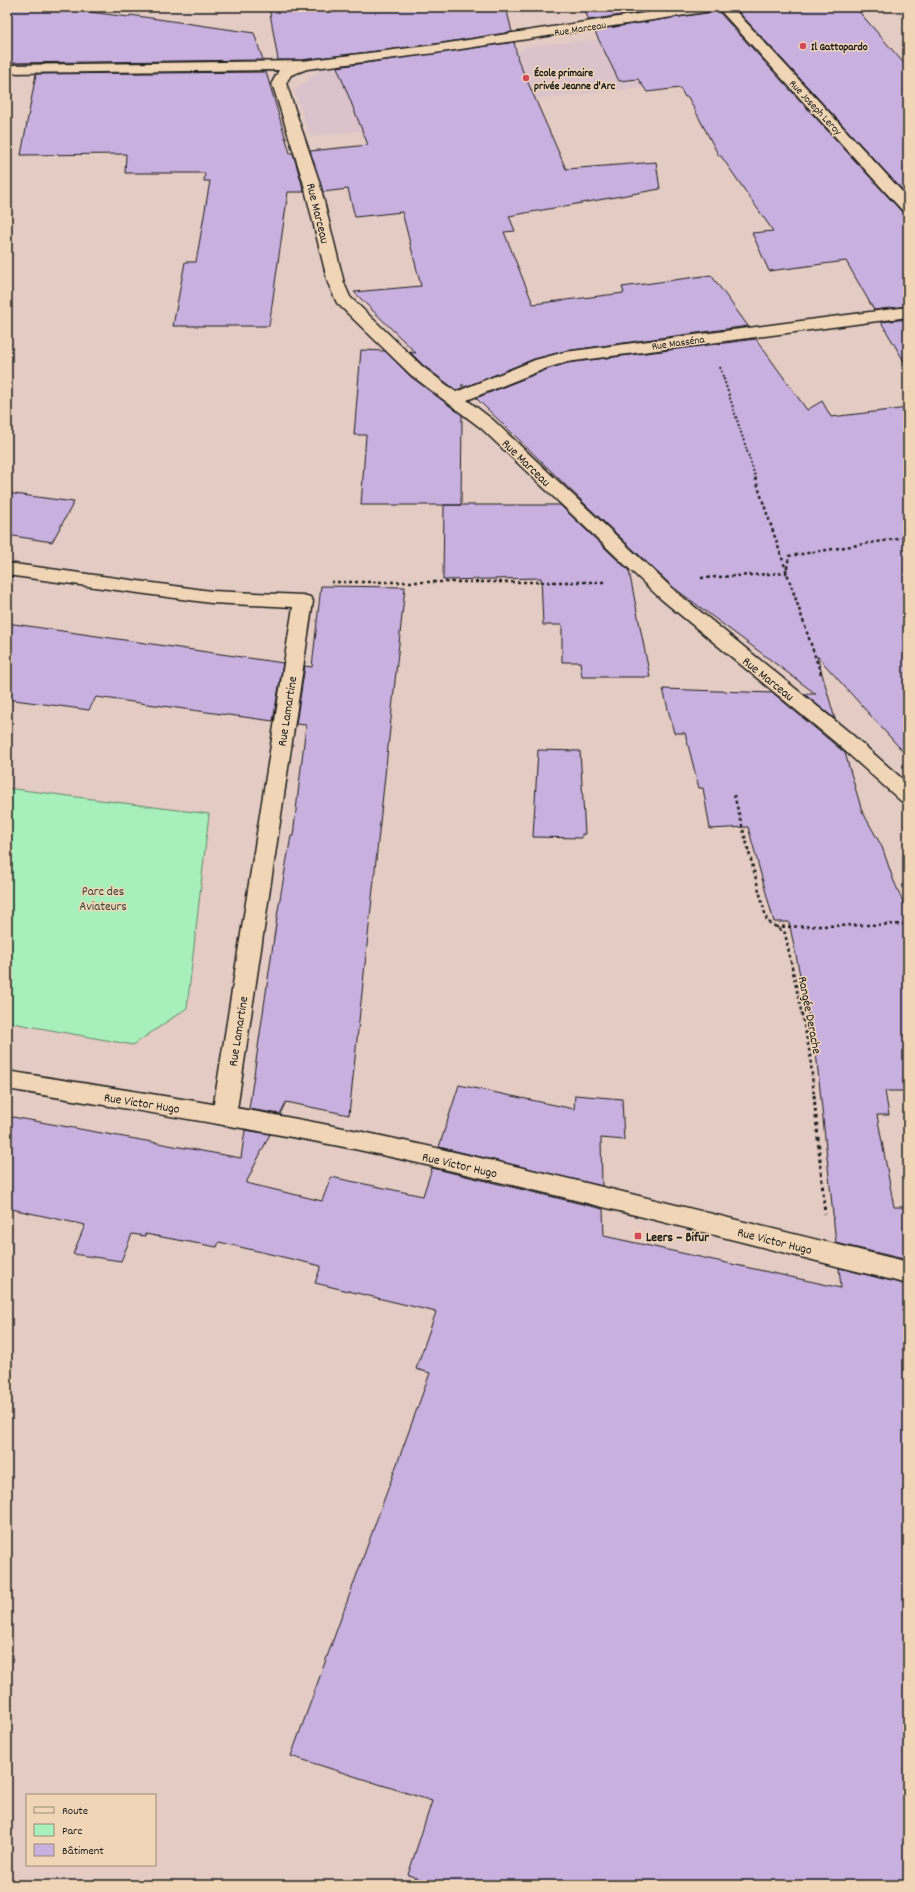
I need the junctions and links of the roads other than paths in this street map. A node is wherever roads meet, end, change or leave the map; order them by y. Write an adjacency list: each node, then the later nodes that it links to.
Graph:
1 (712, 7): 3 (street, Rue Marceau)
2 (724, 7): 5 (street, Rue Joseph Leroy)
3 (304, 65): 4 (street, Rue Marceau); 7 (street, Rue Marceau)
4 (7, 69)
5 (908, 207)
6 (908, 312): 7 (street, Rue Masséna)
7 (455, 399): 9 (street, Rue Marceau)
8 (7, 569): 11 (street, Rue Lamartine)
9 (908, 796)
10 (7, 1080): 11 (street, Rue Victor Hugo)
11 (224, 1116): 12 (street, Rue Victor Hugo)
12 (908, 1272)

